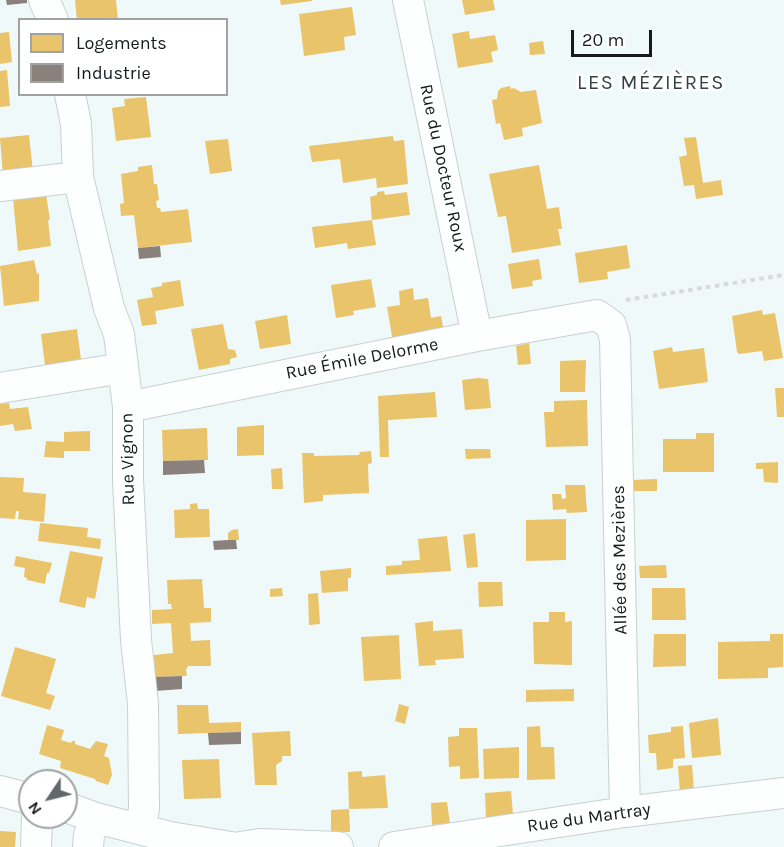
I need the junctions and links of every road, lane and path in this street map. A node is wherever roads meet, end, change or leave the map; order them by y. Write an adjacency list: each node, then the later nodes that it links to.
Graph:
1 (44, 0): 3 (street)
2 (408, 0): 9 (street, Rue du Docteur Roux)
3 (52, 18)
4 (70, 96): 5 (street, Rue Vignon)
5 (78, 177): 6 (street); 10 (street, Rue Vignon)
6 (0, 186)
7 (784, 275): 8 (path)
8 (597, 315): 9 (street, Rue Émile Delorme); 17 (street, Allée des Mezières)
9 (477, 336): 12 (street, Rue Émile Delorme)
10 (123, 368): 11 (street); 12 (street, Rue Vignon)
11 (0, 388)
12 (128, 407): 19 (street, Rue Vignon)
13 (0, 791): 15 (street)
14 (784, 792): 17 (street, Rue du Martray)
15 (18, 796)
16 (78, 811): 18 (street)
17 (625, 812): 26 (street, Rue du Martray)
18 (96, 818): 19 (street); 22 (street)
19 (141, 828): 23 (street)
20 (37, 829): 21 (street)
21 (36, 847)
22 (88, 847)
23 (231, 847)
24 (240, 847): 25 (street)
25 (338, 847)
26 (394, 847)

